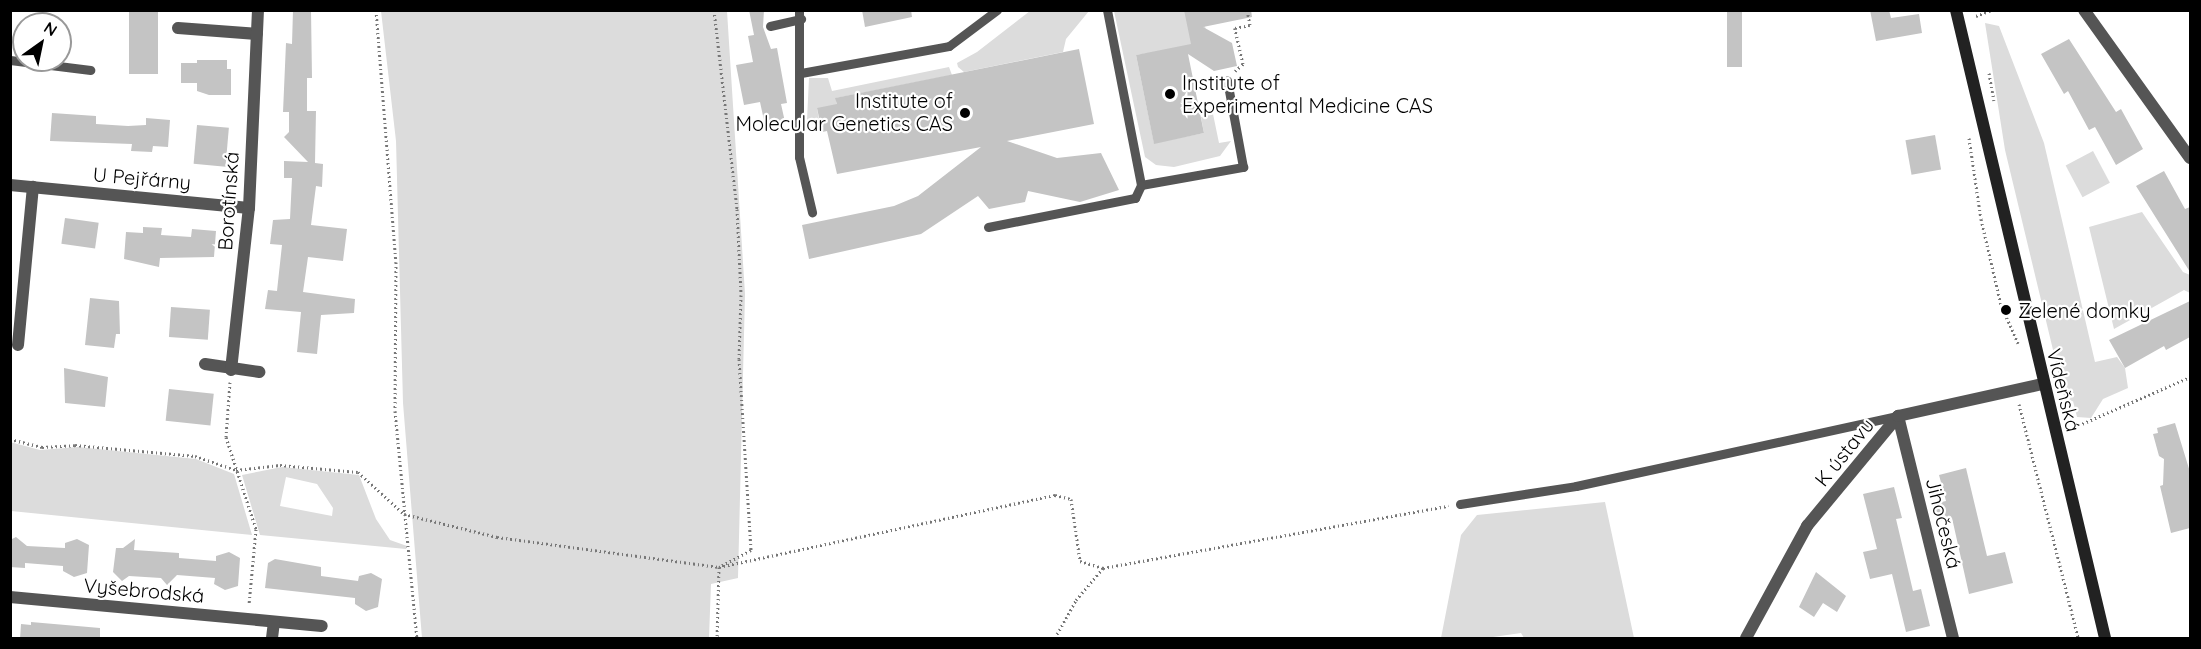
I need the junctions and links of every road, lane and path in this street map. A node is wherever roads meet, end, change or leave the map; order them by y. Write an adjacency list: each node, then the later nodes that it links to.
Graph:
1 (258, 10): 14 (street, Borotínská)
2 (376, 10): 40 (path)
3 (714, 10): 41 (path)
4 (997, 10): 17 (lane)
5 (1107, 10): 22 (lane)
6 (1247, 10): 18 (path)
7 (1956, 10): 33 (main road, Vídeňská)
8 (1992, 10): 11 (path)
9 (2084, 10): 20 (street)
10 (800, 15): 12 (lane); 17 (lane)
11 (1976, 16)
12 (770, 26)
13 (178, 28): 14 (street)
14 (257, 34): 24 (street, Borotínská)
15 (10, 60): 16 (lane)
16 (90, 70)
17 (801, 73): 25 (lane)
18 (1227, 80): 22 (lane)
19 (1969, 135): 28 (path)
20 (2190, 158)
21 (10, 185): 23 (street, U Pejřárny)
22 (1142, 185): 26 (lane)
23 (33, 187): 24 (street, U Pejřárny); 27 (street)
24 (249, 208): 30 (street, Borotínská)
25 (812, 212)
26 (988, 227)
27 (18, 345)
28 (2020, 347)
29 (205, 364): 30 (street)
30 (231, 369): 31 (street); 38 (path)
31 (259, 372)
32 (2190, 377): 36 (path)
33 (2042, 384): 34 (street, K ústavu); 54 (main road, Vídeňská)
34 (2018, 389): 35 (street, K ústavu); 53 (path)
35 (1898, 416): 39 (lane); 51 (street, K ústavu); 52 (street, Jihočeská)
36 (2065, 418)
37 (10, 439): 38 (path)
38 (236, 471): 40 (path); 44 (path)
39 (1460, 504): 42 (path)
40 (404, 514): 41 (path); 48 (path)
41 (718, 567): 42 (path); 49 (path)
42 (1103, 568): 50 (path)
43 (10, 597): 44 (street, Vyšebrodská)
44 (248, 618): 45 (street, Vyšebrodská)
45 (274, 622): 46 (street, Vyšebrodská); 47 (street)
46 (321, 626)
47 (272, 639)
48 (417, 639)
49 (717, 639)
50 (1055, 639)
51 (1746, 639)
52 (1953, 639)
53 (2078, 639)
54 (2105, 639)

